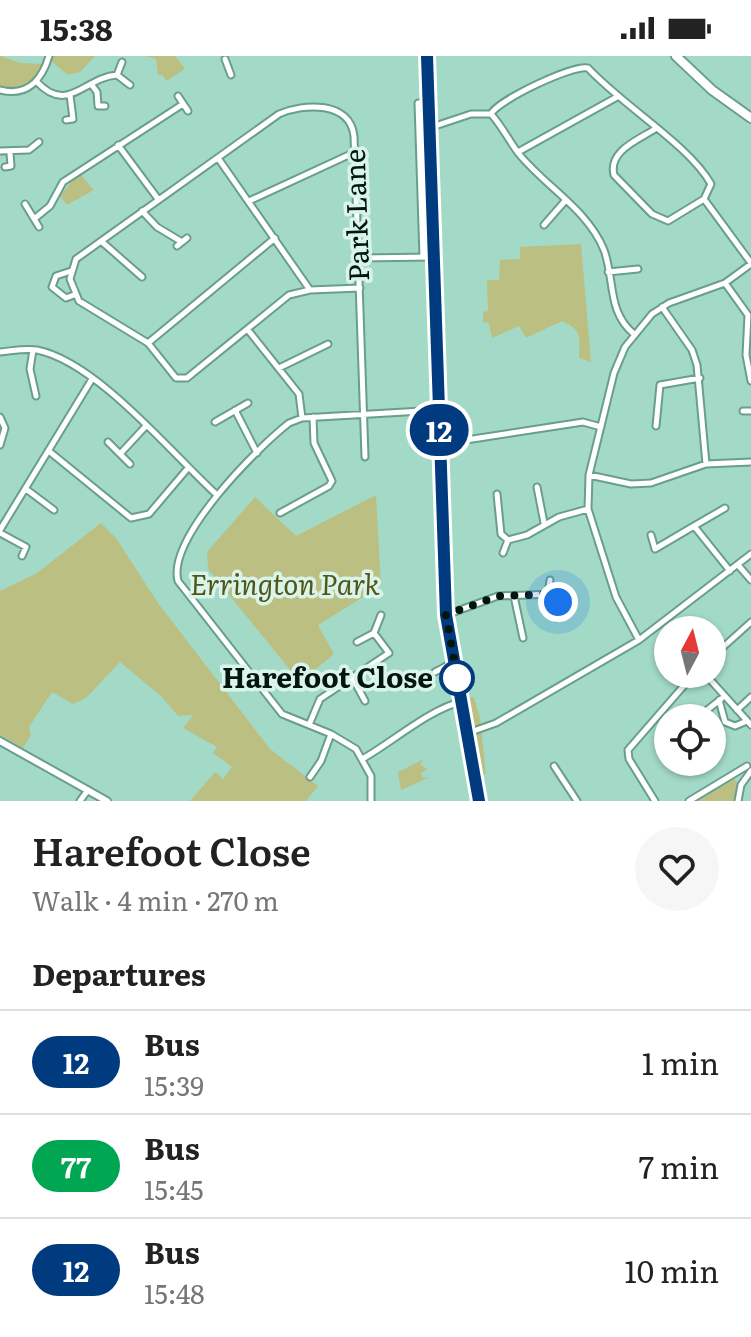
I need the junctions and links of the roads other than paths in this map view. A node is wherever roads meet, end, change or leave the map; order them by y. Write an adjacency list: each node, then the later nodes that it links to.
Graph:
1 (49, 56): 8 (street)
2 (427, 56): 15 (street)
3 (676, 56): 20 (main road)
4 (226, 57): 7 (street)
5 (122, 62): 6 (street)
6 (117, 75): 9 (street); 10 (street)
7 (231, 75)
8 (37, 82): 11 (street); 12 (street)
9 (91, 84): 12 (street); 17 (street)
10 (130, 85)
11 (0, 90)
12 (70, 95): 21 (street)
13 (178, 96): 16 (street)
14 (617, 97): 19 (street); 23 (street); 27 (street)
15 (428, 103): 22 (street); 31 (street)
16 (183, 104): 18 (street); 25 (street)
17 (105, 106)
18 (188, 111)
19 (491, 114): 22 (street); 27 (street)
20 (751, 118)
21 (66, 120)
22 (429, 128): 32 (street)
23 (655, 129): 35 (street); 35 (street)
24 (39, 142): 28 (street)
25 (118, 144): 34 (street); 40 (street)
26 (0, 151): 28 (street)
27 (518, 152): 37 (street)
28 (10, 153): 33 (street)
29 (354, 153): 30 (street, Park Lane); 36 (street); 48 (street, Park Lane)
30 (218, 158): 34 (street, Park Lane); 36 (street)
31 (421, 165): 32 (street); 46 (street)
32 (430, 165): 47 (street)
33 (5, 167)
34 (158, 199): 39 (street, Park Lane)
35 (704, 199): 49 (street)
36 (249, 201): 43 (street)
37 (565, 201): 41 (street); 52 (street)
38 (25, 204): 40 (street)
39 (142, 211): 44 (street, Park Lane); 45 (street)
40 (34, 219): 42 (street)
41 (544, 225)
42 (39, 227)
43 (275, 238): 56 (street); 62 (street)
44 (101, 241): 51 (street, Park Lane); 53 (street)
45 (182, 242)
46 (423, 257): 47 (street); 48 (street)
47 (433, 257): 73 (street)
48 (359, 258): 55 (street, Park Lane)
49 (751, 264): 54 (street)
50 (638, 269): 52 (street)
51 (71, 271): 57 (street); 57 (street, Park Lane)
52 (608, 272): 61 (street)
53 (142, 277)
54 (725, 283): 58 (street); 60 (street)
55 (360, 288): 56 (street); 76 (street, Park Lane)
56 (310, 290): 59 (street)
57 (74, 295): 62 (street, Park Lane)
58 (662, 307): 61 (street); 67 (street)
59 (248, 330): 62 (street, Park Lane); 66 (street)
60 (750, 333): 69 (street)
61 (634, 334): 83 (street)
62 (148, 343)
63 (328, 344): 66 (street)
64 (33, 350): 65 (street); 68 (street); 70 (street)
65 (0, 352)
66 (279, 368): 79 (street)
67 (700, 378): 81 (street); 93 (street)
68 (92, 379): 82 (street); 87 (street)
69 (751, 381)
70 (36, 396)
71 (248, 403): 72 (street)
72 (235, 410): 80 (street); 88 (street)
73 (439, 410): 76 (street); 85 (street)
74 (743, 411): 75 (street)
75 (751, 411)
76 (363, 415): 78 (street); 90 (street, Park Lane)
77 (0, 417): 86 (street)
78 (313, 417): 79 (street); 103 (street)
79 (302, 418): 88 (street)
80 (215, 422)
81 (656, 426)
82 (145, 427): 89 (street); 94 (street)
83 (601, 427): 85 (street); 95 (street)
84 (108, 442): 89 (street)
85 (440, 444): 121 (street)
86 (0, 445)
87 (50, 452): 94 (street); 97 (street)
88 (257, 453): 99 (street)
89 (120, 454): 92 (street)
90 (365, 457)
91 (751, 462): 93 (street)
92 (130, 464)
93 (706, 464): 95 (street)
94 (188, 468): 99 (street)
95 (589, 475): 101 (street)
96 (537, 487): 104 (street)
97 (26, 489): 102 (street); 106 (street)
98 (497, 494): 108 (street)
99 (217, 495): 141 (street)
100 (725, 508): 105 (street)
101 (588, 509): 104 (street); 126 (street)
102 (54, 510)
103 (280, 513)
104 (544, 523): 108 (street)
105 (694, 526): 109 (street); 115 (street)
106 (0, 532): 112 (street)
107 (651, 535): 109 (street)
108 (508, 540): 110 (street)
109 (655, 549): 113 (street)
110 (503, 553)
111 (751, 554): 114 (street)
112 (22, 556)
113 (657, 557)
114 (738, 565): 115 (street); 117 (street)
115 (730, 571): 126 (street)
116 (550, 580): 118 (street)
117 (751, 580)
118 (548, 594): 119 (street); 122 (street)
119 (514, 596): 121 (street); 125 (street)
120 (381, 615): 124 (street)
121 (446, 615): 129 (street)
122 (556, 618)
123 (751, 622): 128 (street)
124 (374, 633): 127 (street); 131 (street)
125 (523, 638)
126 (639, 640): 142 (street)
127 (357, 642)
128 (726, 644)
129 (454, 662): 130 (street); 137 (street)
130 (435, 672)
131 (351, 675): 136 (street); 141 (street)
132 (682, 688): 155 (street)
133 (715, 688): 135 (street)
134 (751, 697): 139 (street)
135 (722, 698): 138 (street); 139 (street); 140 (street)
136 (365, 701)
137 (461, 702): 142 (street); 145 (street)
138 (714, 704)
139 (737, 710): 140 (street)
140 (749, 723)
141 (309, 725): 143 (street)
142 (468, 733): 153 (street)
143 (331, 734): 145 (street); 148 (street)
144 (0, 741): 149 (street)
145 (364, 758): 152 (street)
146 (554, 766): 154 (street)
147 (749, 768): 156 (street); 157 (street)
148 (310, 777)
149 (88, 790): 150 (street); 151 (street)
150 (80, 801)
151 (107, 801)
152 (371, 801)
153 (479, 801)
154 (577, 801)
155 (654, 801)
156 (689, 801)
157 (738, 801)

